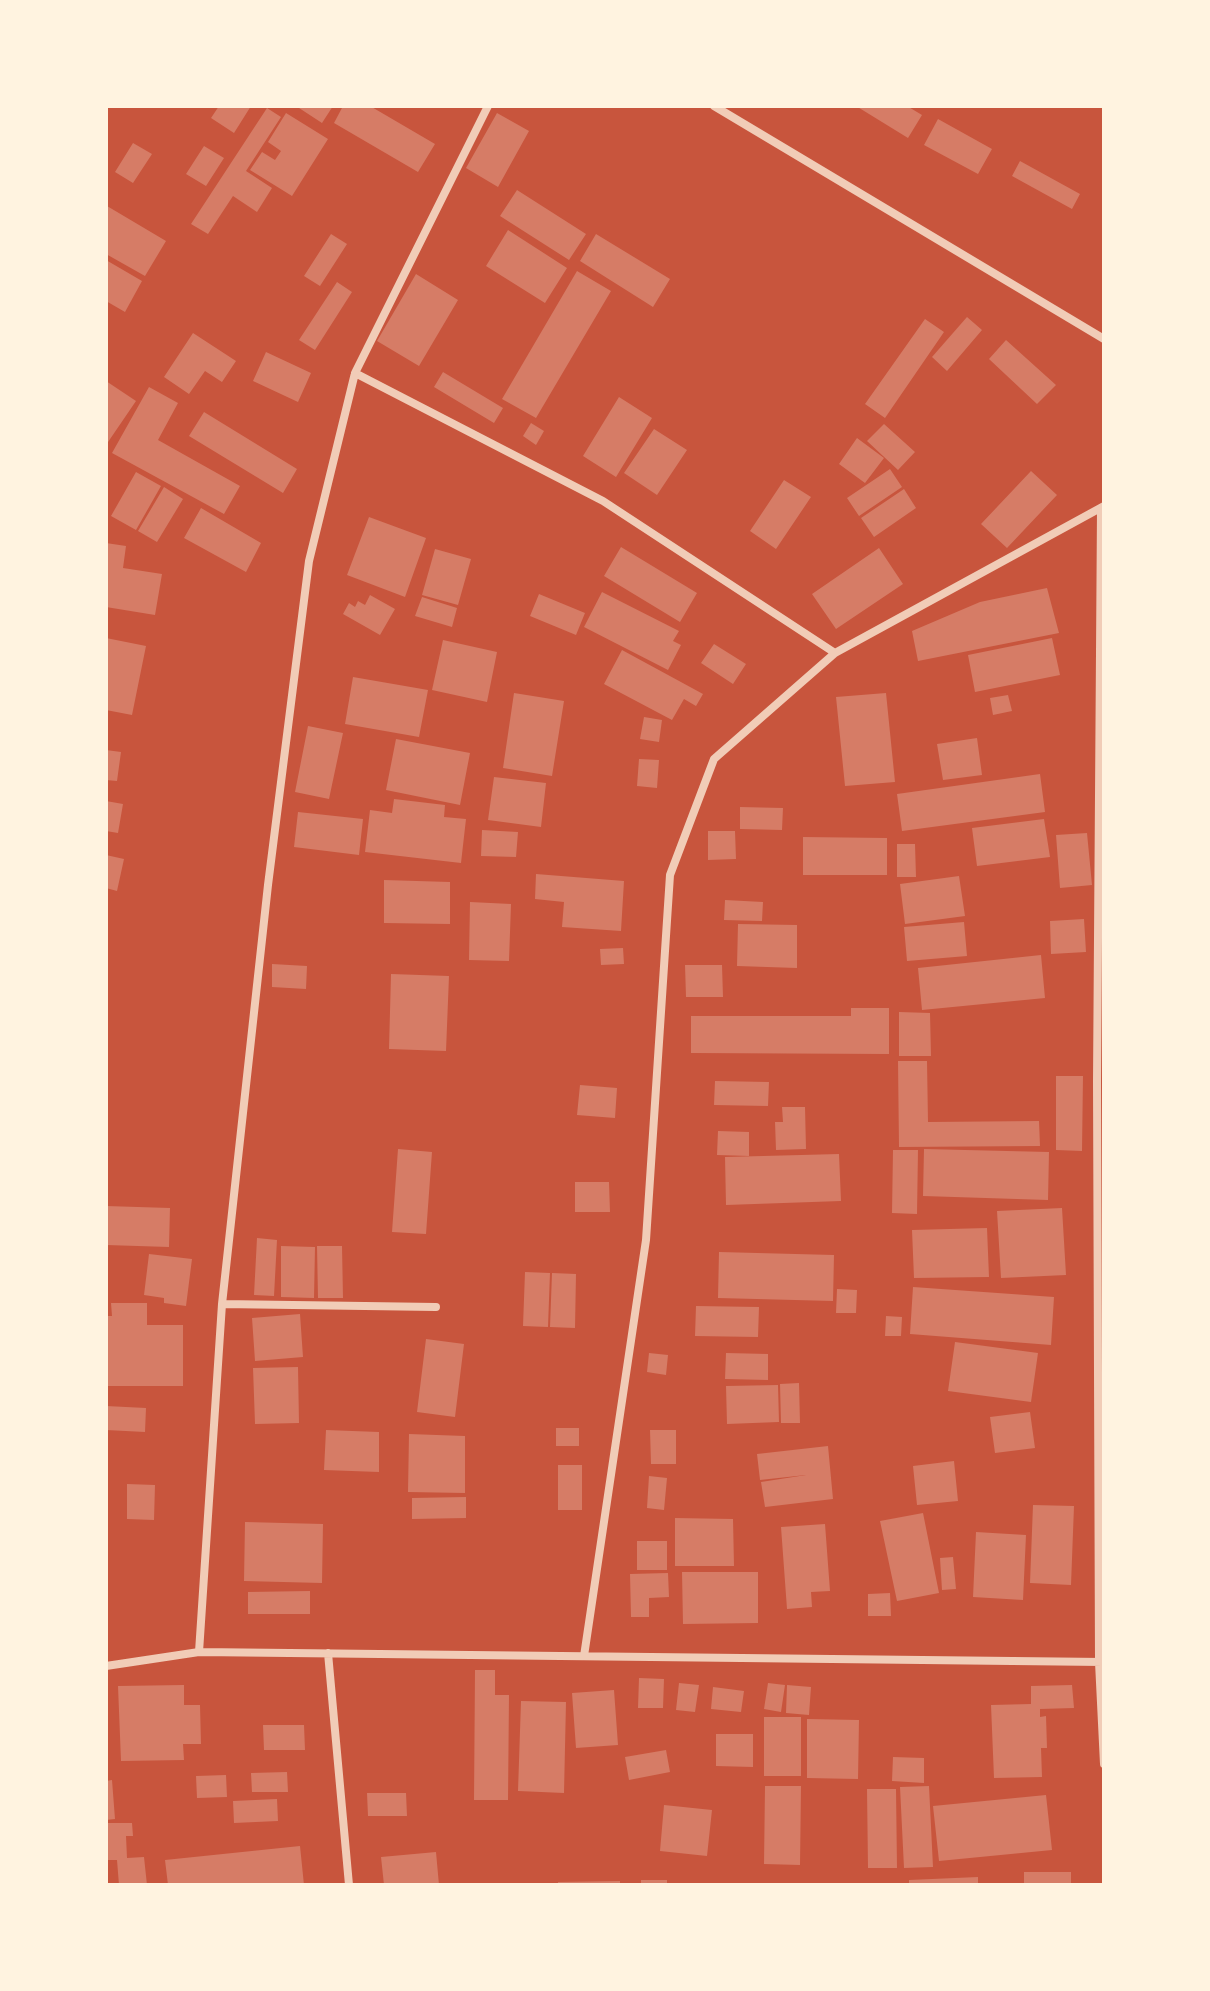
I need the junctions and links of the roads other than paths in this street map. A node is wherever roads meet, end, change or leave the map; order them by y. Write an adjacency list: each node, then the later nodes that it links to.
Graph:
1 (488, 106): 4 (street)
2 (714, 106): 3 (street)
3 (1104, 339)
4 (355, 373): 6 (street); 7 (street)
5 (1102, 508): 6 (street); 12 (street)
6 (835, 653): 11 (street)
7 (222, 1304): 8 (street); 9 (street)
8 (436, 1307)
9 (199, 1652): 10 (street); 13 (street)
10 (328, 1653): 11 (street); 15 (street)
11 (584, 1656): 12 (street)
12 (1101, 1662): 14 (street)
13 (106, 1666)
14 (1104, 1764)
15 (349, 1885)

